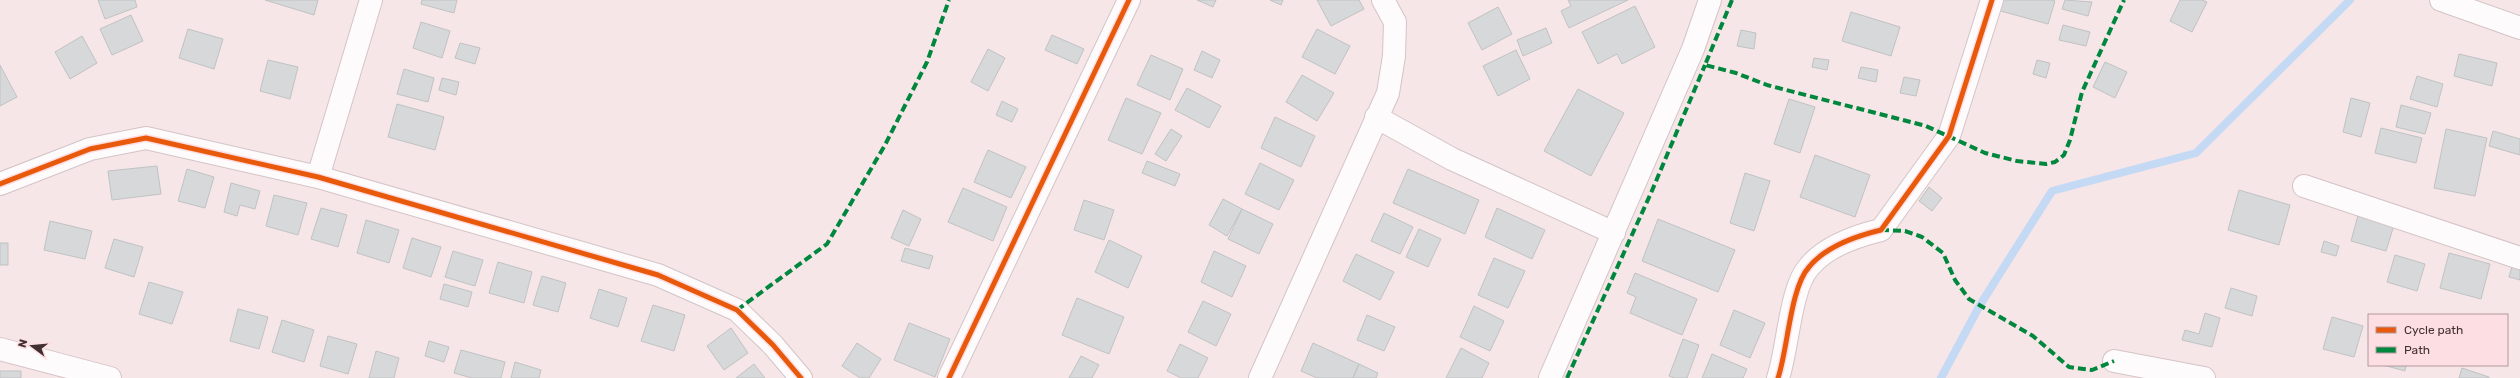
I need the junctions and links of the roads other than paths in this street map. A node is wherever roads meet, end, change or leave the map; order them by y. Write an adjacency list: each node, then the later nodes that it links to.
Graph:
1 (371, 0): 9 (street)
2 (1129, 0): 18 (street)
3 (1383, 0): 8 (street)
4 (1710, 0): 12 (street)
5 (1992, 0): 21 (street)
6 (2441, 0): 7 (street)
7 (2520, 28)
8 (1376, 117): 12 (street); 19 (street)
9 (318, 177): 10 (street); 17 (street)
10 (0, 184)
11 (2304, 186): 13 (street)
12 (1614, 233): 20 (street)
13 (2520, 258)
14 (0, 349): 16 (street)
15 (2114, 361): 22 (street)
16 (110, 378)
17 (801, 378)
18 (949, 378)
19 (1260, 378)
20 (1550, 378)
21 (1778, 378)
22 (2204, 378)

